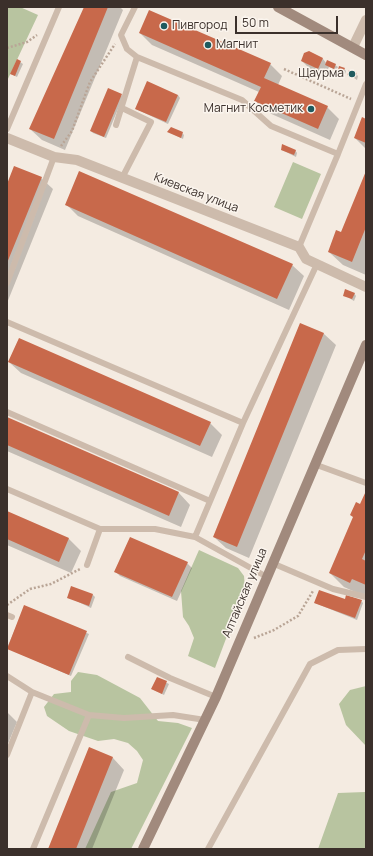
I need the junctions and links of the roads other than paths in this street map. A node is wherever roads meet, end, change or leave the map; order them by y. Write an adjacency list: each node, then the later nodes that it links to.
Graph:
1 (59, 7): 11 (lane)
2 (135, 7): 7 (lane)
3 (283, 8): 5 (street)
4 (366, 20): 5 (street)
5 (353, 47): 6 (street)
6 (366, 54)
7 (137, 57): 9 (lane); 13 (lane)
8 (366, 84): 13 (lane)
9 (122, 108): 10 (lane); 15 (lane)
10 (116, 125)
11 (7, 130)
12 (7, 138): 14 (street, Киевская улица)
13 (338, 154): 16 (lane)
14 (54, 157): 15 (street, Киевская улица); 18 (lane)
15 (122, 178): 16 (street, Киевская улица)
16 (299, 246): 17 (street)
17 (317, 264): 19 (street); 23 (lane)
18 (7, 283)
19 (366, 287)
20 (7, 322): 23 (lane)
21 (366, 346): 24 (street, Алтайская улица)
22 (7, 412): 27 (lane)
23 (243, 423): 27 (lane)
24 (314, 464): 25 (lane); 30 (street, Алтайская улица)
25 (366, 483)
26 (7, 489): 28 (lane)
27 (210, 501): 29 (lane)
28 (100, 529): 29 (lane); 31 (lane)
29 (194, 538): 32 (lane)
30 (272, 564): 32 (street, Алтайская улица); 33 (lane)
31 (87, 565)
32 (266, 577): 38 (street, Алтайская улица)
33 (366, 597)
34 (366, 649): 44 (lane)
35 (128, 657): 38 (lane)
36 (7, 676): 37 (lane)
37 (32, 692): 39 (lane); 41 (lane)
38 (216, 696): 40 (street, Алтайская улица)
39 (89, 715): 40 (lane); 42 (lane)
40 (205, 720): 43 (street, Алтайская улица)
41 (7, 755)
42 (33, 849)
43 (143, 849)
44 (208, 849)

